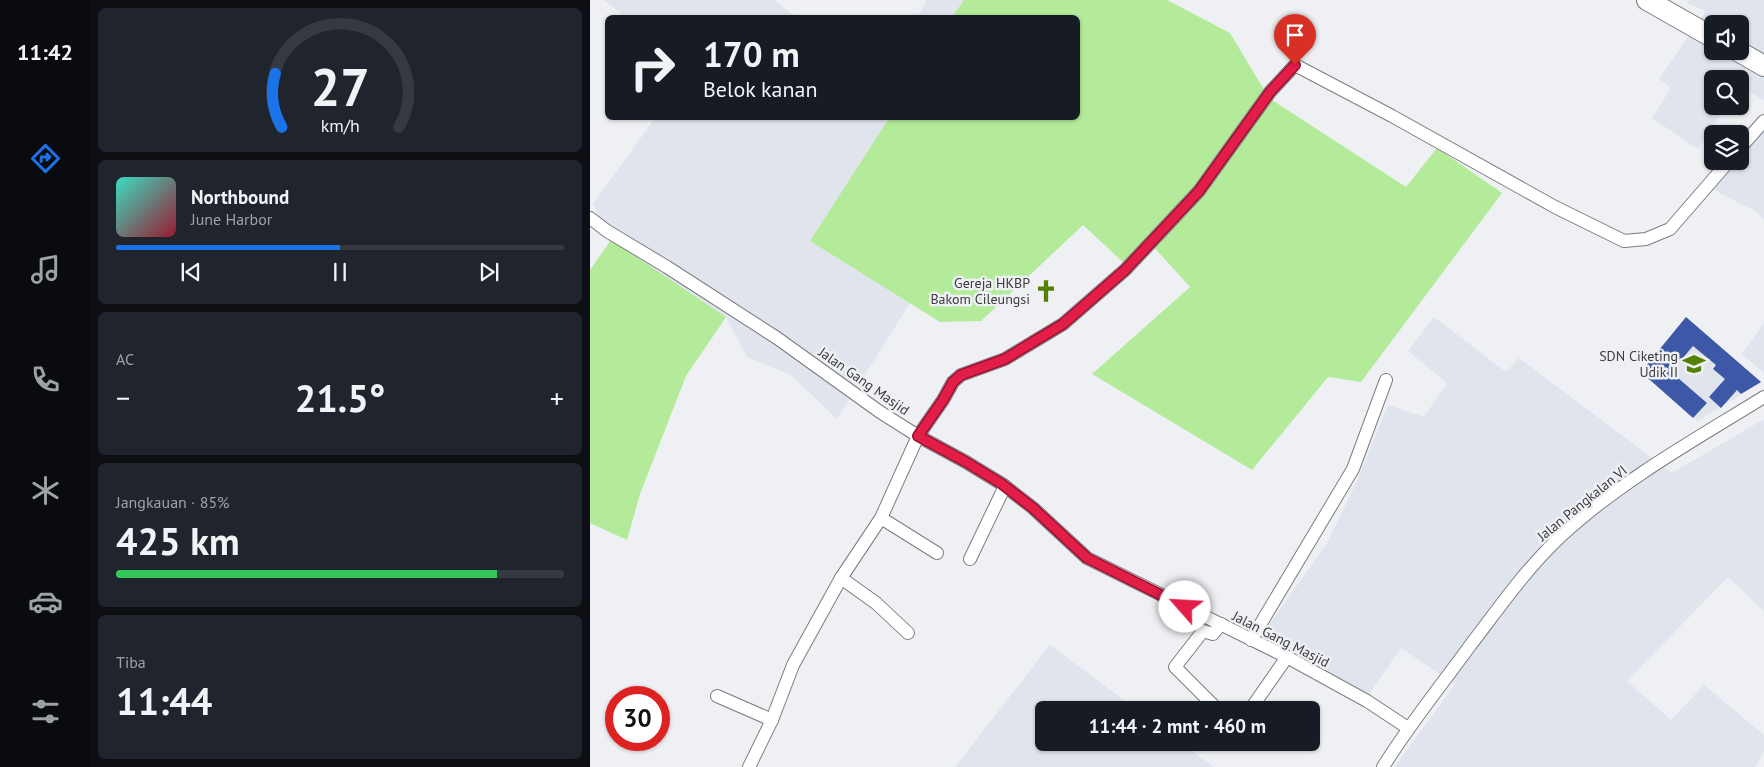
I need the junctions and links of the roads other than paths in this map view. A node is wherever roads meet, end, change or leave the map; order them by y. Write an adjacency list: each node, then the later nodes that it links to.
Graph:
1 (1647, 0): 2 (main road)
2 (1704, 32)
3 (1749, 57): 4 (main road)
4 (1764, 66)
5 (1764, 120): 6 (street)
6 (1749, 138)
7 (1721, 170): 11 (street)
8 (590, 218): 11 (street, Jalan Gang Masjid)
9 (1386, 380): 19 (street)
10 (1764, 397): 25 (street, Jalan Pangkalan VI)
11 (918, 436): 12 (street, Jalan Gang Masjid); 13 (street)
12 (1005, 486): 15 (street); 17 (street, Jalan Gang Masjid)
13 (881, 518): 14 (street); 16 (street)
14 (937, 553)
15 (970, 559)
16 (841, 578): 18 (street); 24 (street)
17 (1221, 624): 19 (street, Jalan Gang Masjid); 22 (street)
18 (908, 633)
19 (1252, 640): 20 (street, Jalan Gang Masjid)
20 (1287, 657): 23 (street); 25 (street, Jalan Gang Masjid)
21 (717, 696): 24 (street)
22 (1209, 701)
23 (1256, 701)
24 (772, 720): 26 (street)
25 (1408, 728): 27 (street, Jalan Pangkalan VI)
26 (749, 767)
27 (1383, 767)

